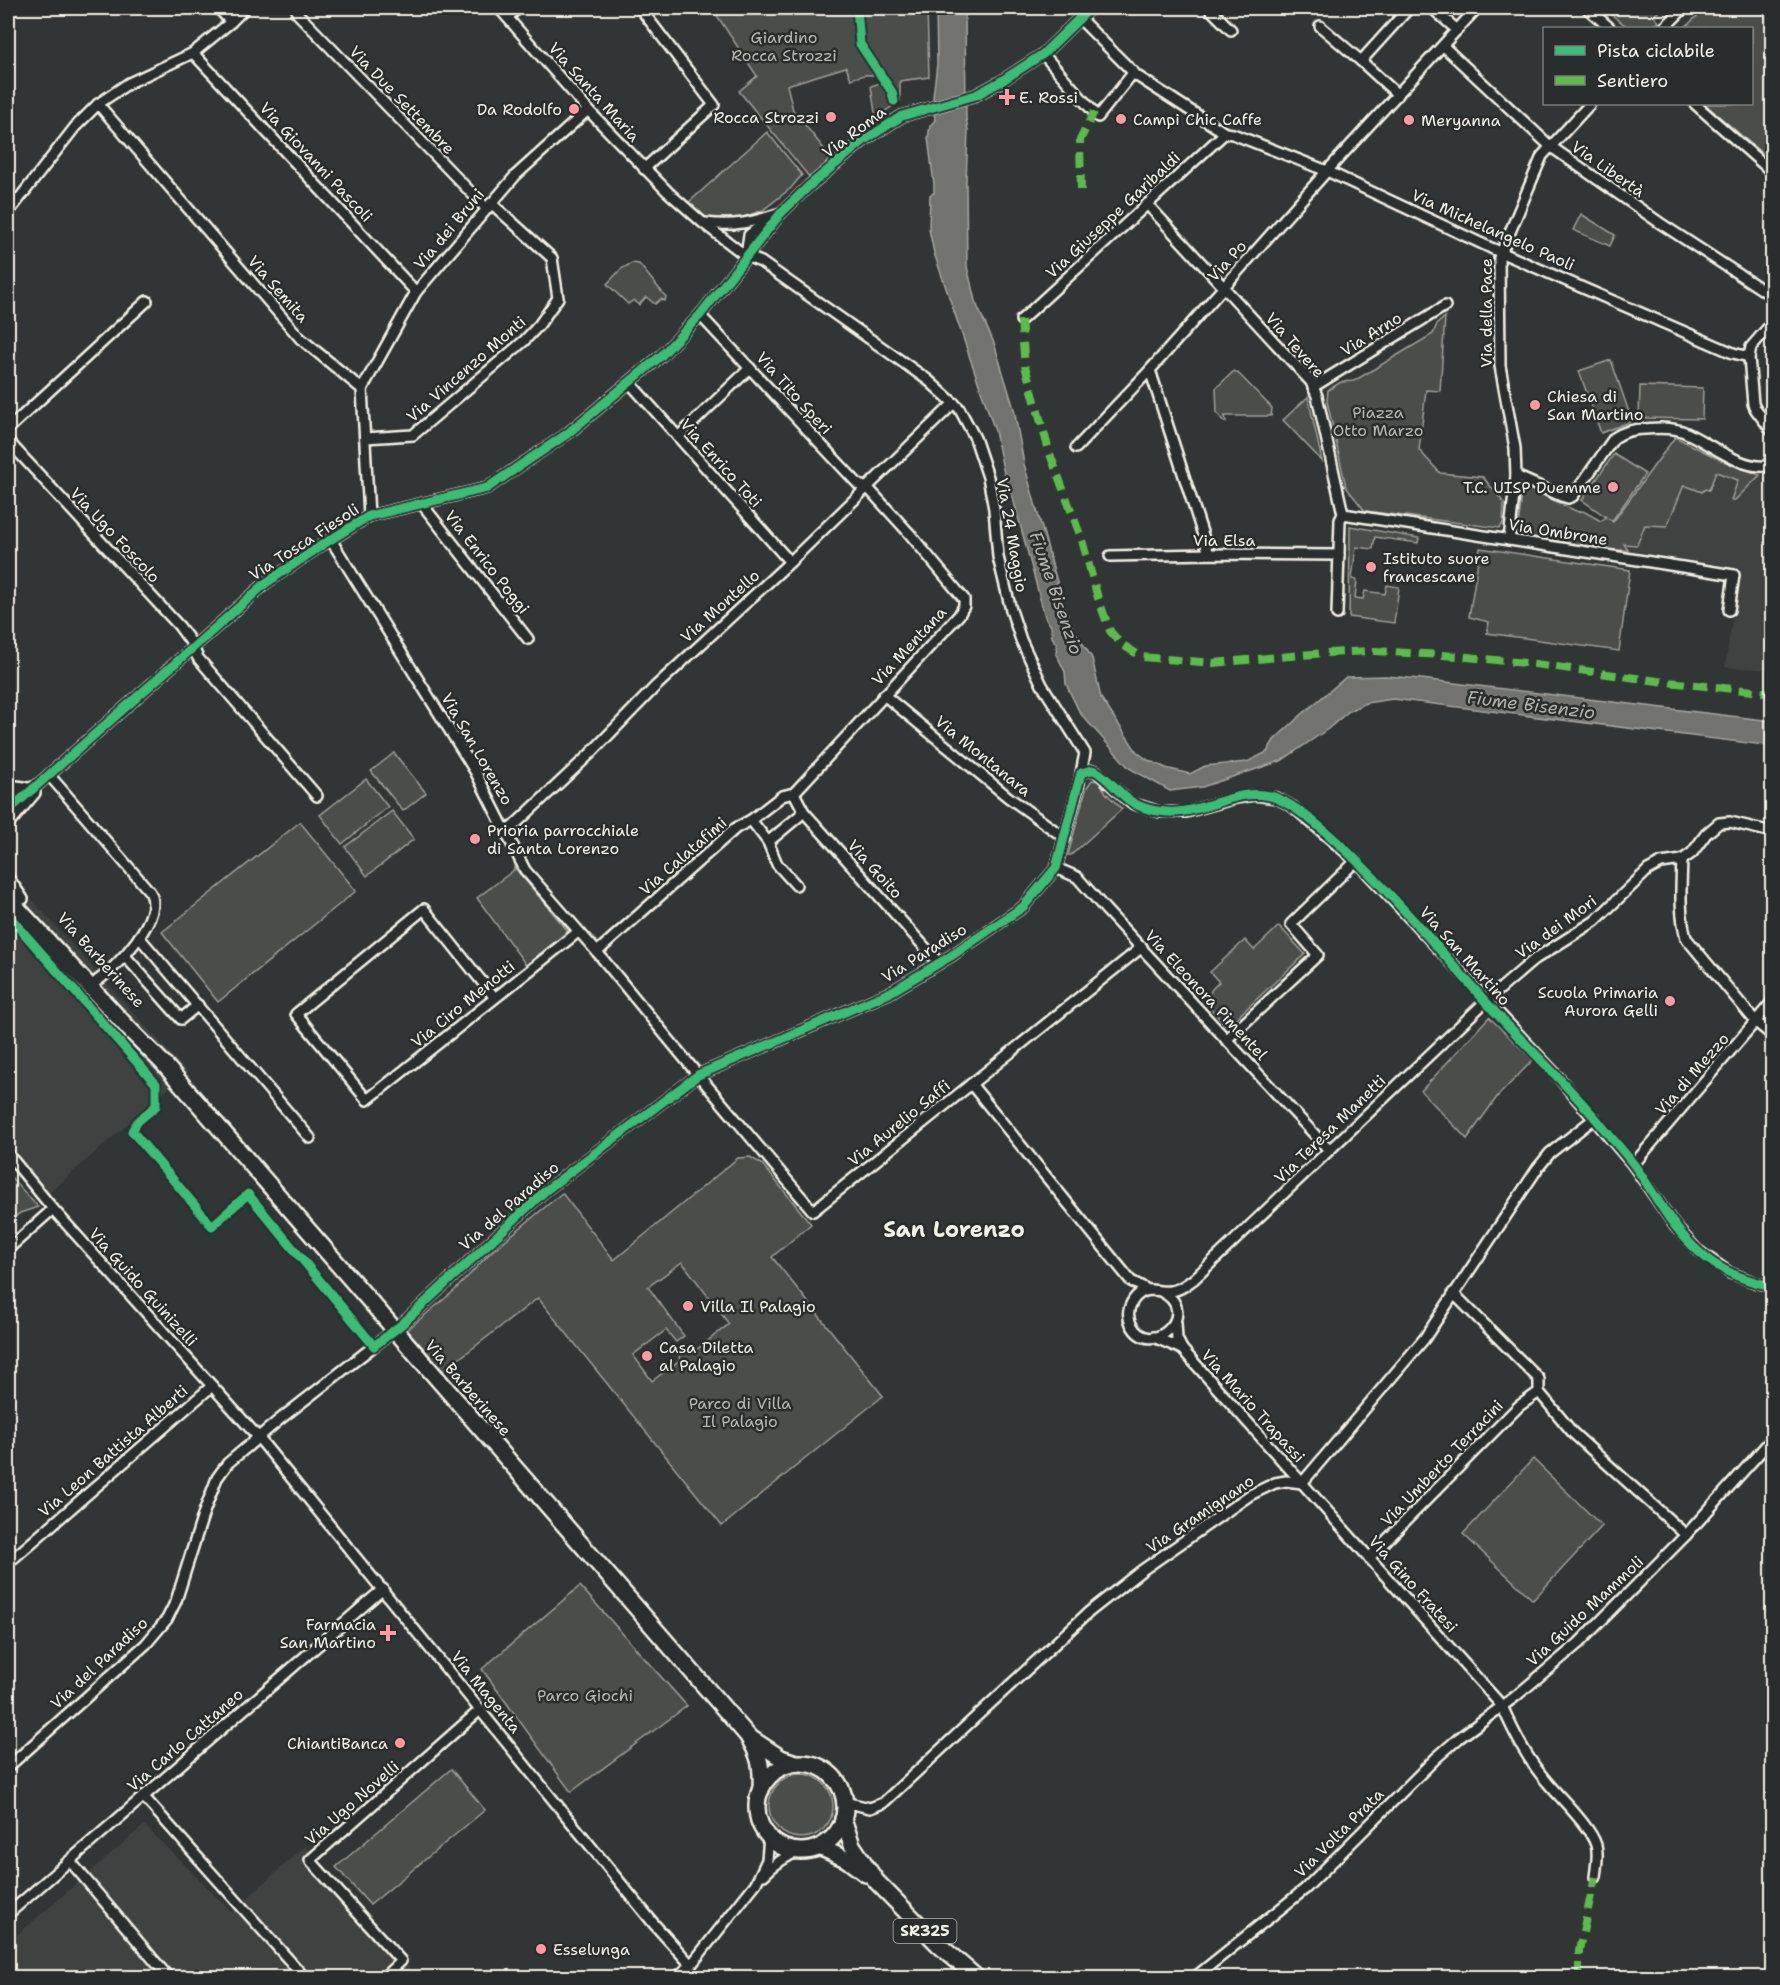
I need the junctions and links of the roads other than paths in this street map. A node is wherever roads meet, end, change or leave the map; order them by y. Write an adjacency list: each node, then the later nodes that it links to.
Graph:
1 (218, 8): 16 (street)
2 (245, 8): 16 (street)
3 (499, 8): 14 (street, Via Santa Maria)
4 (519, 8): 14 (street)
5 (640, 8): 35 (street)
6 (1090, 8): 15 (street, Via Roma)
7 (1209, 8): 20 (street)
8 (1409, 8): 25 (street)
9 (1432, 8): 21 (street)
10 (1477, 8): 21 (street, Via Po)
11 (1587, 8): 18 (street)
12 (1684, 8): 19 (street)
13 (297, 13): 38 (street, Via Due Settembre)
14 (507, 17): 31 (street, Via Santa Maria)
15 (1079, 18): 24 (street, Via Roma); 26 (street, Via Michelangelo Paoli)
16 (231, 22): 23 (street)
17 (1320, 26): 25 (street)
18 (1609, 27)
19 (1665, 27)
20 (1231, 30)
21 (1457, 30): 22 (street, Via Po)
22 (1443, 46): 27 (street, Via Po); 33 (street, Via Libertà)
23 (193, 53): 28 (street); 45 (street, Via Giovanni Pascoli)
24 (1043, 54): 26 (street); 40 (street, Via Roma)
25 (1361, 61): 27 (street)
26 (1135, 75): 32 (street, Via Michelangelo Paoli)
27 (1398, 95): 36 (street, Via Po)
28 (98, 104): 39 (street); 57 (street, Via Semita)
29 (1589, 105): 33 (street, Via della Pace)
30 (1696, 105): 34 (street)
31 (588, 110): 35 (street, Via Santa Maria); 38 (street, Via dei Bruni)
32 (1225, 133): 36 (street, Via Michelangelo Paoli); 37 (street, Via Giuseppe Garibaldi)
33 (1550, 146): 42 (street, Via della Pace); 46 (street, Via Libertà)
34 (1771, 168)
35 (644, 169): 41 (street, Via Santa Maria)
36 (1327, 171): 42 (street, Via Michelangelo Paoli); 44 (street, Via Po)
37 (1147, 204): 44 (street, Via Tevere); 50 (street, Via Giuseppe Garibaldi)
38 (488, 205): 45 (street, Via dei Bruni); 62 (street, Via Vincenzo Monti)
39 (8, 213)
40 (782, 213): 41 (street); 43 (street, Via Tosca Fiesoli)
41 (703, 223): 43 (street, Via 24 Maggio)
42 (1501, 251): 52 (street, Via Michelangelo Paoli); 66 (street, Via della Pace)
43 (746, 256): 49 (street, Via Tosca Fiesoli); 58 (street, Via 24 Maggio)
44 (1223, 287): 54 (street, Via Po); 56 (street, Via Tevere)
45 (416, 292): 57 (street, Via dei Bruni)
46 (1773, 296)
47 (147, 301): 59 (street)
48 (1444, 306): 56 (street, Via Arno)
49 (700, 315): 53 (street, Via Tito Speri); 55 (street, Via Tosca Fiesoli)
50 (1021, 320)
51 (1773, 323): 52 (street)
52 (1749, 357): 60 (street)
53 (750, 368): 61 (street); 67 (street, Via Tito Speri)
54 (1150, 370): 64 (street, Via Po); 73 (street)
55 (630, 383): 61 (street, Via Enrico Toti); 68 (street, Via Tosca Fiesoli)
56 (1313, 387): 69 (street, Via Tevere)
57 (362, 389): 62 (street)
58 (954, 403): 67 (street, Via Montello); 82 (street, Via 24 Maggio)
59 (8, 429)
60 (1773, 431)
61 (678, 437): 76 (street, Via Enrico Toti)
62 (365, 438): 70 (street)
63 (9, 447): 80 (street, Via Ugo Foscolo)
64 (1076, 448)
65 (1773, 465): 66 (street)
66 (1516, 477): 72 (street, Via della Pace)
67 (868, 488): 76 (street, Via Montello); 81 (street, Via Mentana)
68 (422, 504): 70 (street, Via Tosca Fiesoli); 79 (street, Via Enrico Poggi)
69 (1343, 514): 72 (street, Via Ombrone); 74 (street, Via Tevere)
70 (369, 516): 71 (street, Via Tosca Fiesoli)
71 (331, 540): 80 (street, Via Tosca Fiesoli); 93 (street, Via San Lorenzo)
72 (1509, 540): 77 (street, Via Ombrone)
73 (1209, 554): 74 (street, Via Elsa); 75 (street, Via Elsa)
74 (1339, 555): 78 (street, Via Tevere)
75 (1110, 556)
76 (790, 562): 93 (street, Via Montello)
77 (1729, 610)
78 (1337, 614)
79 (528, 639)
80 (192, 647): 83 (street, Via Tosca Fiesoli); 88 (street)
81 (884, 695): 87 (street, Via Mentana); 95 (street, Via Montanara)
82 (1081, 773): 95 (street, Via Paradiso); 98 (street, Via San Martino)
83 (50, 776): 85 (street, Via Tosca Fiesoli); 105 (street)
84 (8, 785): 85 (street)
85 (34, 787): 86 (street, Via Tosca Fiesoli); 89 (street, Via Tosca Fiesoli); 92 (street, Via Tosca Fiesoli)
86 (8, 793)
87 (794, 793): 90 (street, Via Goito); 91 (street, Via Calatafimi)
88 (317, 796)
89 (8, 811)
90 (804, 812): 96 (street); 109 (street, Via Goito)
91 (751, 820): 96 (street); 107 (street, Via Calatafimi)
92 (8, 825)
93 (507, 832): 104 (street, Via San Lorenzo)
94 (1773, 832): 97 (street)
95 (1065, 838): 99 (street, Via Paradiso)
96 (768, 842): 102 (street)
97 (1682, 860): 112 (street, Via dei Mori); 115 (street)
98 (1356, 861): 112 (street, Via San Martino); 117 (street)
99 (1056, 868): 106 (street, Via Eleonora Pimentel); 109 (street, Via Paradiso)
100 (8, 877): 103 (street)
101 (8, 885): 103 (main road, Via Barberinese)
102 (796, 885)
103 (14, 901): 110 (main road, Via Barberinese); 118 (main road, Via Barberinese)
104 (578, 932): 107 (street, Via San Lorenzo); 111 (street, Via Ciro Menotti)
105 (139, 937): 108 (street); 114 (street)
106 (1142, 947): 117 (street, Via Eleonora Pimentel); 120 (street, Via Aurelio Saffi)
107 (597, 952): 119 (street, Via San Lorenzo)
108 (125, 956): 110 (street); 114 (street)
109 (939, 963): 119 (street, Via Paradiso)
110 (97, 981): 118 (main road, Via Barberinese)
111 (495, 998): 111 (street, Via Ciro Menotti)
112 (1486, 1001): 121 (street, Via San Martino); 123 (street, Via Teresa Manetti)
113 (1773, 1002): 115 (street, Via di Mezzo)
114 (198, 1005): 122 (street)
115 (1756, 1022): 116 (street); 125 (street, Via di Mezzo)
116 (1773, 1035)
117 (1226, 1040): 123 (street, Via Eleonora Pimentel)
118 (163, 1063): 136 (main road, Via Barberinese)
119 (698, 1076): 120 (street, Via Aurelio Saffi); 136 (street, Via del Paradiso)
120 (971, 1084): 129 (street)
121 (1595, 1118): 125 (street, Via San Martino); 133 (street)
122 (310, 1138)
123 (1329, 1150): 128 (street, Via Teresa Manetti)
124 (8, 1154): 126 (street, Via Guido Guinizelli)
125 (1633, 1165): 130 (street, Via San Martino)
126 (53, 1209): 127 (street); 139 (street, Via Guido Guinizelli)
127 (8, 1249)
128 (1194, 1279): 132 (street, Via Teresa Manetti); 135 (street, Via Teresa Manetti)
129 (1131, 1281): 131 (street); 134 (street)
130 (1773, 1286)
131 (1148, 1290): 132 (street, Via Teresa Manetti); 134 (street)
132 (1160, 1291): 135 (street)
133 (1453, 1293): 140 (street); 143 (street)
134 (1133, 1300): 137 (street)
135 (1176, 1316): 137 (street, Via Teresa Manetti); 138 (street, Via Mario Trapassi)
136 (394, 1331): 141 (street, Via del Paradiso); 150 (main road, Via Barberinese)
137 (1154, 1337): 138 (street, Via Mario Trapassi)
138 (1182, 1349): 143 (street, Via Mario Trapassi)
139 (212, 1386): 141 (street, Via Guido Guinizelli); 146 (street, Via Leon Battista Alberti)
140 (1539, 1392): 144 (street); 145 (street, Via Umberto Terracini)
141 (258, 1437): 147 (street, Via Magenta); 152 (street, Via del Paradiso)
142 (1773, 1439): 144 (street, Via Guido Mammoli)
143 (1302, 1483): 145 (street, Via Gino Fratesi); 155 (street, Via Gramignano)
144 (1686, 1535): 148 (street, Via Guido Mammoli)
145 (1369, 1558): 148 (street, Via Gino Fratesi)
146 (8, 1563)
147 (383, 1588): 149 (street, Via Magenta); 154 (street, Via Carlo Cattaneo)
148 (1502, 1706): 161 (street); 171 (street, Via Volta Prata)
149 (480, 1710): 165 (street, Via Magenta); 168 (street, Via Ugo Novelli)
150 (747, 1735): 151 (main road, Via Barberinese); 153 (main road, Via Barberinese)
151 (796, 1763): 153 (main road); 155 (main road, Via Barberinese)
152 (8, 1767)
153 (761, 1790): 157 (main road, Via Barberinese)
154 (143, 1796): 160 (street, Via Carlo Cattaneo); 167 (street)
155 (844, 1802): 156 (main road, Via Barberinese)
156 (843, 1819): 158 (main road); 162 (main road, Via Barberinese / SR325)
157 (769, 1836): 159 (main road); 163 (street)
158 (819, 1846): 159 (main road); 162 (main road, Via Barberinese / SR325)
159 (801, 1850): 163 (street)
160 (70, 1860): 164 (street, Via Carlo Cattaneo); 166 (street)
161 (1595, 1878)
162 (876, 1881): 170 (main road, Via Barberinese / SR325)
163 (756, 1883): 165 (street)
164 (8, 1914)
165 (691, 1965): 169 (street)
166 (170, 1977)
167 (305, 1977)
168 (383, 1977)
169 (676, 1977)
170 (976, 1977)
171 (1194, 1977)

